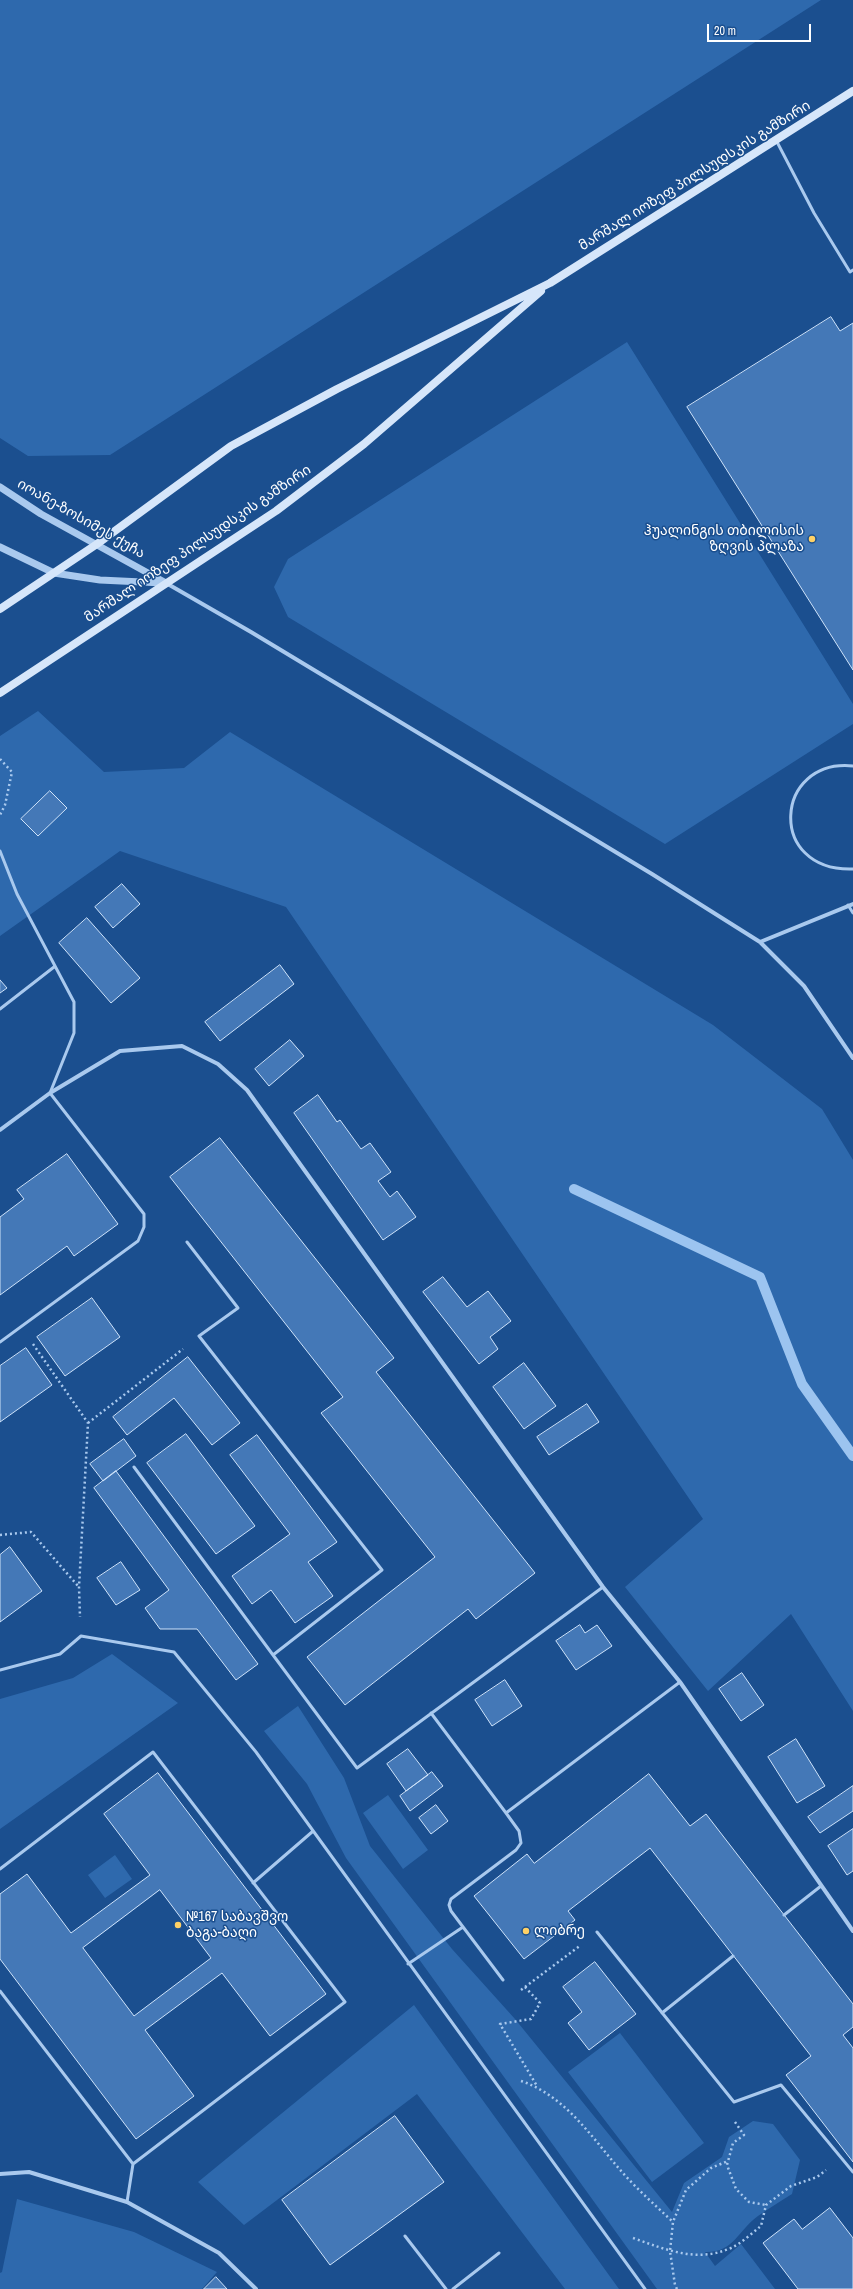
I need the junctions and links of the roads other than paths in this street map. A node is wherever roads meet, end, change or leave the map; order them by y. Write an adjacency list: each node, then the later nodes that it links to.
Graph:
1 (853, 91): 2 (main road, მარშალ იოზეფ პილსუდსკის გამზირი)
2 (776, 140): 3 (lane); 4 (main road, მარშალ იოზეფ პილსუდსკის გამზირი)
3 (853, 270)
4 (550, 283): 6 (main road, მარშალ იოზეფ პილსუდსკის გამზირი); 9 (main road, მარშალ იოზეფ პილსუდსკის გამზირი)
5 (0, 487): 6 (street, იოანე-ზოსიმეს ქუჩა)
6 (97, 544): 8 (main road, მარშალ იოზეფ პილსუდსკის გამზირი); 9 (street, იოანე-ზოსიმეს ქუჩა)
7 (0, 547): 8 (street, იოანე-ზოსიმეს ქუჩა)
8 (54, 573): 9 (street, იოანე-ზოსიმეს ქუჩა); 10 (main road, მარშალ იოზეფ პილსუდსკის გამზირი)
9 (166, 583): 11 (main road, მარშალ იოზეფ პილსუდსკის გამზირი); 18 (street)
10 (0, 609)
11 (0, 694)
12 (853, 766): 14 (lane)
13 (0, 851): 19 (lane)
14 (853, 869)
15 (853, 904): 16 (street)
16 (848, 905): 17 (lane); 18 (street)
17 (853, 913)
18 (760, 942): 21 (street)
19 (54, 967): 20 (lane); 22 (lane)
20 (0, 1009)
21 (853, 1058)
22 (50, 1092): 23 (street); 25 (lane); 27 (street)
23 (0, 1130)
24 (187, 1242): 28 (lane)
25 (0, 1342)
26 (134, 1467): 28 (lane)
27 (603, 1587): 30 (street); 31 (lane)
28 (273, 1655): 31 (lane)
29 (0, 1670): 33 (lane)
30 (680, 1682): 32 (lane); 36 (street)
31 (431, 1713): 32 (lane)
32 (506, 1813): 38 (lane)
33 (312, 1832): 35 (lane); 42 (lane)
34 (0, 1869): 35 (lane)
35 (253, 1883): 46 (lane)
36 (821, 1886): 37 (lane); 39 (street)
37 (784, 1915)
38 (463, 1927): 42 (lane); 43 (lane)
39 (853, 1931)
40 (597, 1932): 45 (lane)
41 (733, 1956): 45 (lane)
42 (408, 1964): 55 (lane)
43 (503, 1980)
44 (0, 1991): 46 (lane)
45 (662, 2013): 47 (lane)
46 (133, 2164): 49 (lane)
47 (853, 2172)
48 (0, 2174): 49 (street)
49 (127, 2202): 52 (street)
50 (405, 2236): 53 (lane)
51 (499, 2253): 54 (lane)
52 (256, 2289)
53 (446, 2289)
54 (453, 2289)
55 (645, 2289)

